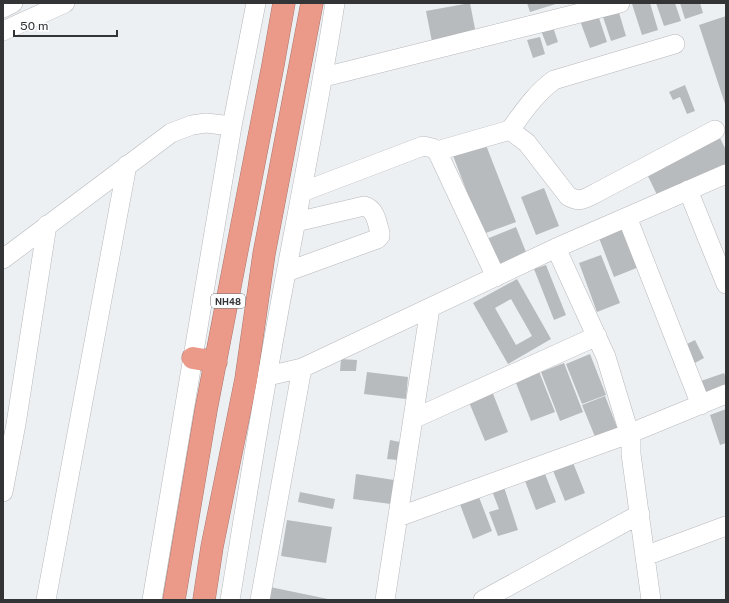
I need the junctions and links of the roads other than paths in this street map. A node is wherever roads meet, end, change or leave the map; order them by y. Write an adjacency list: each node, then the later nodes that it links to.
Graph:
1 (13, 3): 9 (street)
2 (65, 3): 10 (street)
3 (256, 3): 13 (street)
4 (284, 3): 33 (highway, NH48)
5 (312, 3): 49 (highway, NH48)
6 (335, 3): 12 (street)
7 (620, 3): 8 (street)
8 (588, 7): 12 (street)
9 (3, 8)
10 (3, 30)
11 (675, 44): 14 (street)
12 (324, 77): 21 (street)
13 (232, 126): 18 (street); 32 (street)
14 (510, 130): 15 (street); 17 (street)
15 (715, 130)
16 (220, 150): 46 (street)
17 (437, 151): 21 (street); 28 (street)
18 (128, 165): 24 (street); 45 (street)
19 (726, 174): 20 (street)
20 (688, 190): 22 (street); 29 (street)
21 (302, 192): 23 (street)
22 (627, 217): 25 (street); 37 (street)
23 (296, 222): 27 (street); 27 (street)
24 (47, 225): 26 (street); 40 (street)
25 (556, 248): 28 (street); 31 (street)
26 (3, 259)
27 (286, 272): 35 (street)
28 (496, 277): 30 (street)
29 (726, 284)
30 (430, 308): 34 (street); 38 (street)
31 (596, 336): 38 (street); 39 (street)
32 (193, 358): 33 (highway); 47 (street)
33 (216, 362): 48 (highway, NH48)
34 (302, 368): 35 (street); 51 (street)
35 (268, 376): 50 (street)
36 (726, 394): 37 (street)
37 (701, 405): 39 (street)
38 (413, 418): 42 (street)
39 (631, 433): 41 (street); 42 (street)
40 (3, 492)
41 (640, 514): 44 (street); 53 (street)
42 (398, 517): 52 (street)
43 (726, 526): 44 (street)
44 (645, 556): 54 (street)
45 (46, 600)
46 (140, 600)
47 (152, 600)
48 (174, 600)
49 (204, 600)
50 (230, 600)
51 (260, 600)
52 (385, 600)
53 (483, 600)
54 (651, 600)

